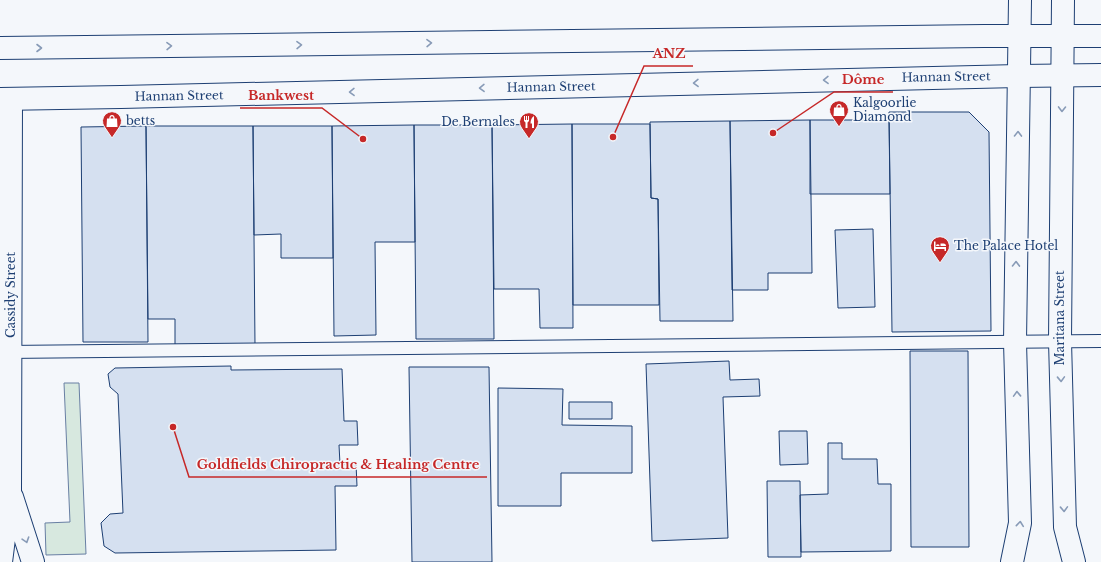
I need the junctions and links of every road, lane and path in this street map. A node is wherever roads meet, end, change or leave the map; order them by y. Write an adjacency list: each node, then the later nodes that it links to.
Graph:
1 (1020, 0): 3 (main road)
2 (1063, 0): 4 (main road, Maritana Street)
3 (1020, 36): 4 (main road); 6 (main road, one-way to 3); 9 (main road)
4 (1062, 36): 5 (main road); 7 (main road, Maritana Street)
5 (1101, 36)
6 (0, 48)
7 (1062, 75): 8 (main road, Hannan Street); 9 (main road, Hannan Street); 11 (main road, Maritana Street, one-way to 11)
8 (1101, 75)
9 (1019, 76): 10 (main road, Hannan Street, one-way to 10); 13 (main road, one-way to 9)
10 (6, 99): 14 (main road, Cassidy Street)
11 (1060, 341): 12 (lane); 13 (lane); 19 (main road, Maritana Street, one-way to 19)
12 (1101, 341)
13 (1015, 342): 14 (lane); 18 (main road, one-way to 13)
14 (5, 352): 15 (main road, Cassidy Street)
15 (10, 490): 16 (main road, Cassidy Street); 17 (main road, Cassidy Street, one-way to 17)
16 (1, 562)
17 (33, 562)
18 (1012, 562)
19 (1074, 562)

